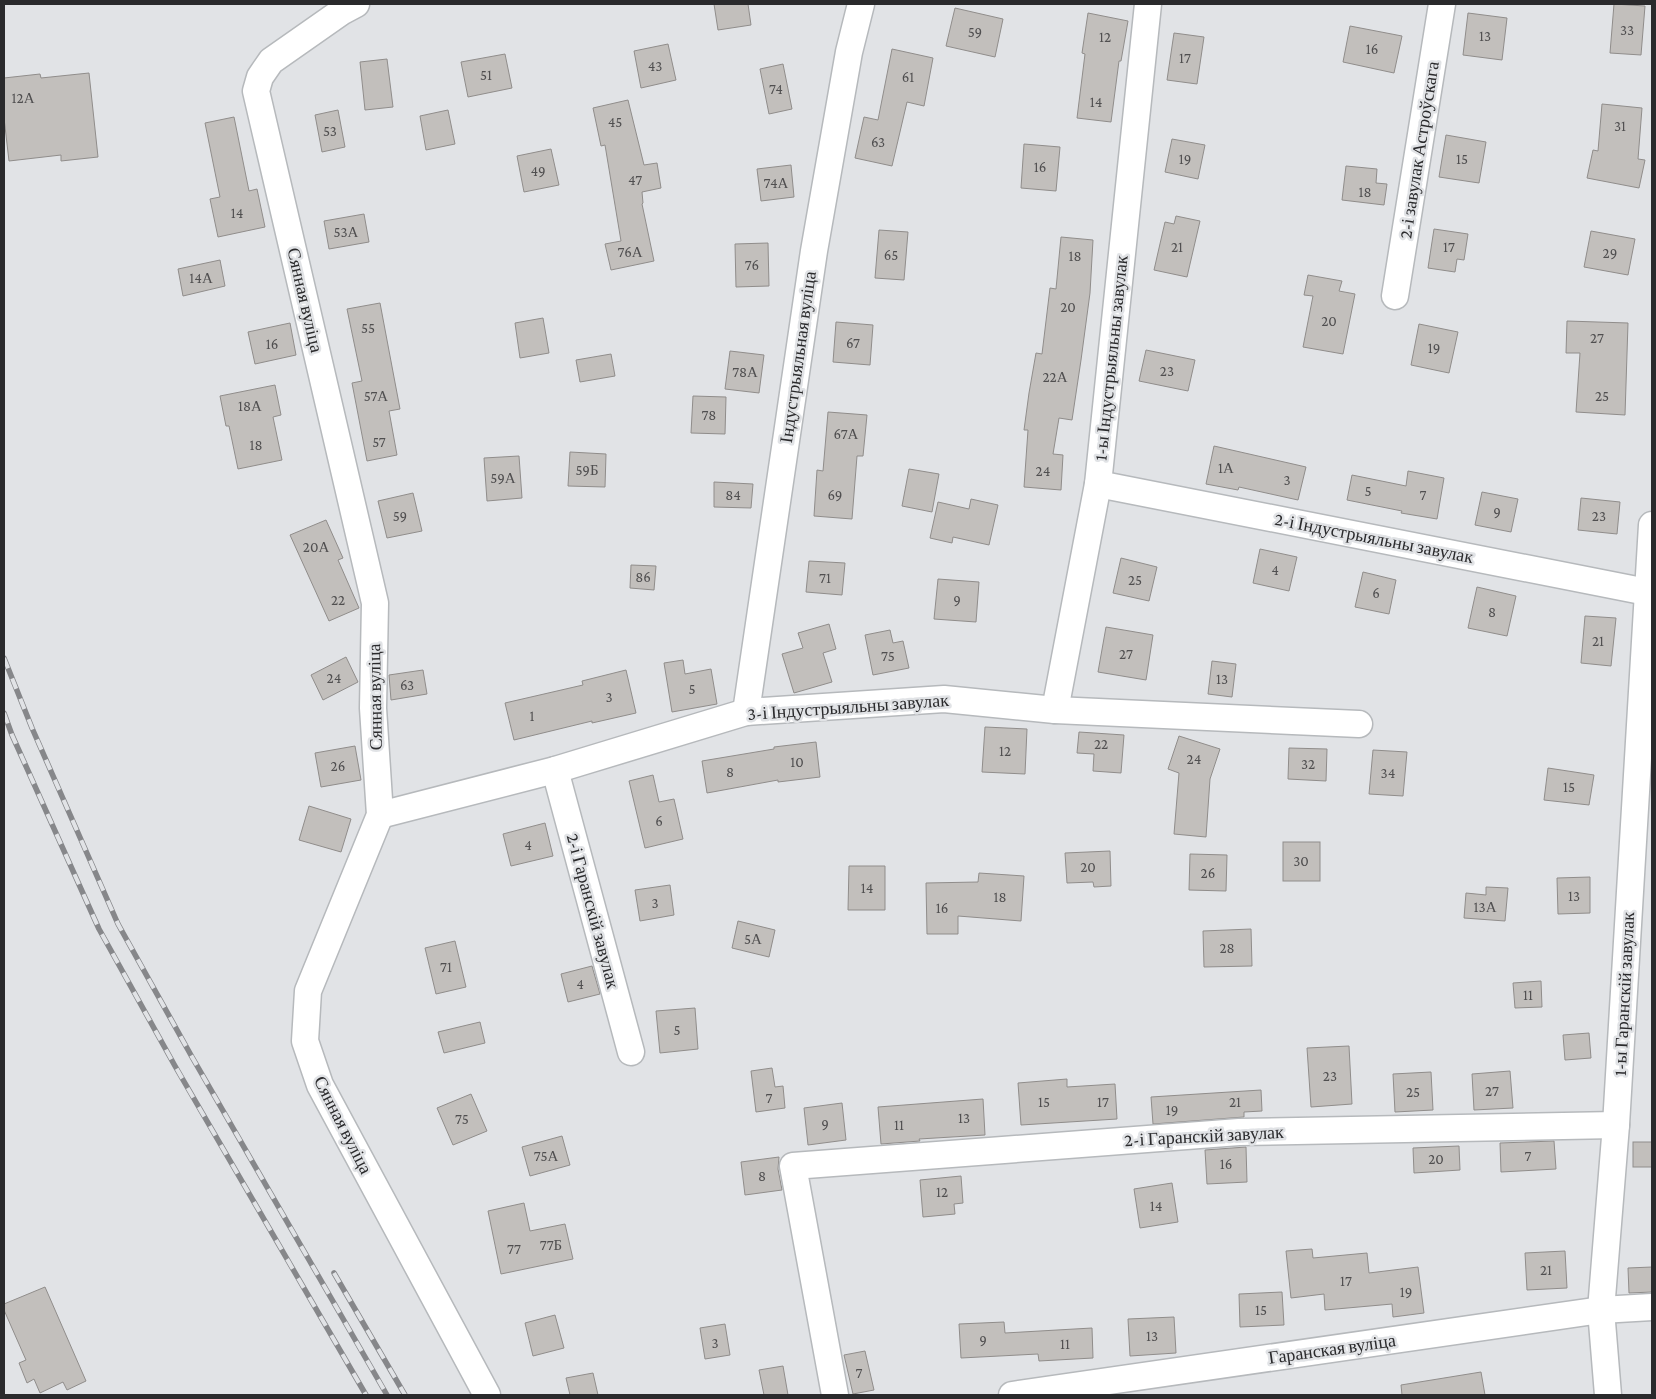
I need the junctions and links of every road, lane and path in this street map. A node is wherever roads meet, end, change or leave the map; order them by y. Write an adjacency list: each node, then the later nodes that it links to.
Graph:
1 (356, 4): 13 (street, Сянная вуліца)
2 (861, 4): 10 (street, Індустрыяльная вуліца)
3 (1148, 4): 6 (street, 1-ы Індустрыяльны завулак)
4 (1442, 4): 5 (street, 2-і завулак Астроўскага)
5 (1396, 296)
6 (1098, 484): 8 (street, 2-і Індустрыяльны завулак); 9 (street, 1-ы Індустрыяльны завулак)
7 (1652, 525): 8 (street, 1-ы Гаранскій завулак)
8 (1651, 592): 15 (street, 1-ы Гаранскій завулак)
9 (1055, 710): 10 (street, 3-і Індустрыяльны завулак); 11 (street, 3-і Індустрыяльны завулак)
10 (746, 712): 12 (street, 3-і Індустрыяльны завулак)
11 (1359, 724)
12 (555, 770): 13 (street, 3-і Індустрыяльны завулак); 14 (street, 2-і Гаранскій завулак)
13 (380, 814): 18 (street, Сянная вуліца)
14 (631, 1052)
15 (1616, 1125): 17 (street, 1-ы Гаранскій завулак); 19 (street, 2-і Гаранскій завулак)
16 (1652, 1307): 17 (street, Гаранская вуліца)
17 (1601, 1310): 20 (street, Гаранская вуліца); 21 (street, 1-ы Гаранскій завулак)
18 (487, 1395)
19 (835, 1395)
20 (1012, 1395)
21 (1608, 1395)

